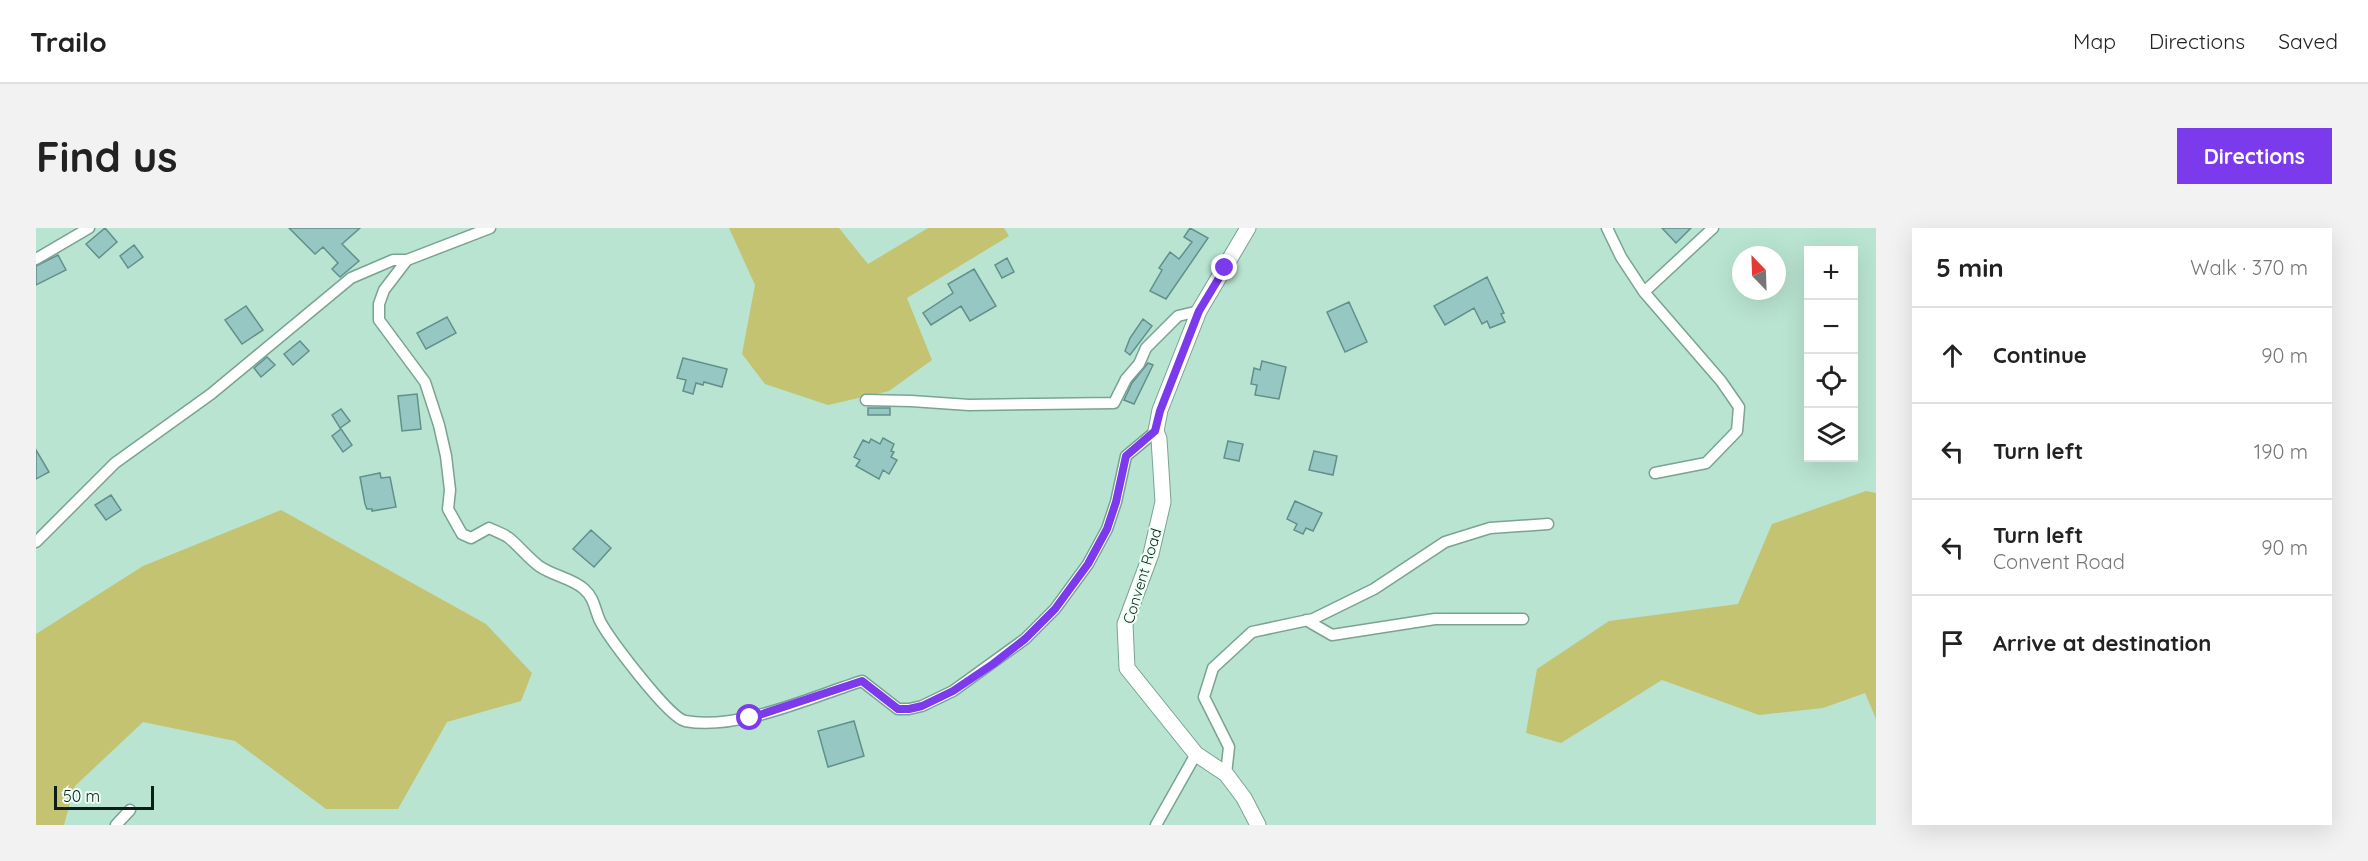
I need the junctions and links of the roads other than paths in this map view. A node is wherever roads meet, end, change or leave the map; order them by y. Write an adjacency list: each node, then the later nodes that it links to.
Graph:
1 (89, 228): 7 (street)
2 (490, 228): 6 (street)
3 (1248, 228): 10 (main road, Convent Road)
4 (1607, 228): 9 (street)
5 (1713, 228): 9 (street)
6 (464, 233): 8 (street)
7 (36, 259)
8 (407, 260): 12 (street); 15 (street)
9 (1644, 292): 13 (street)
10 (1199, 311): 11 (street); 12 (main road, Convent Road)
11 (866, 400)
12 (1155, 431): 18 (main road, Convent Road)
13 (1655, 473)
14 (1548, 524): 17 (street)
15 (36, 542)
16 (1523, 619): 17 (street)
17 (1306, 620): 19 (street)
18 (1196, 754): 19 (main road, Convent Road); 22 (street)
19 (1226, 774): 23 (main road, Convent Road)
20 (130, 810): 21 (street)
21 (116, 825)
22 (1155, 825)
23 (1258, 825)

